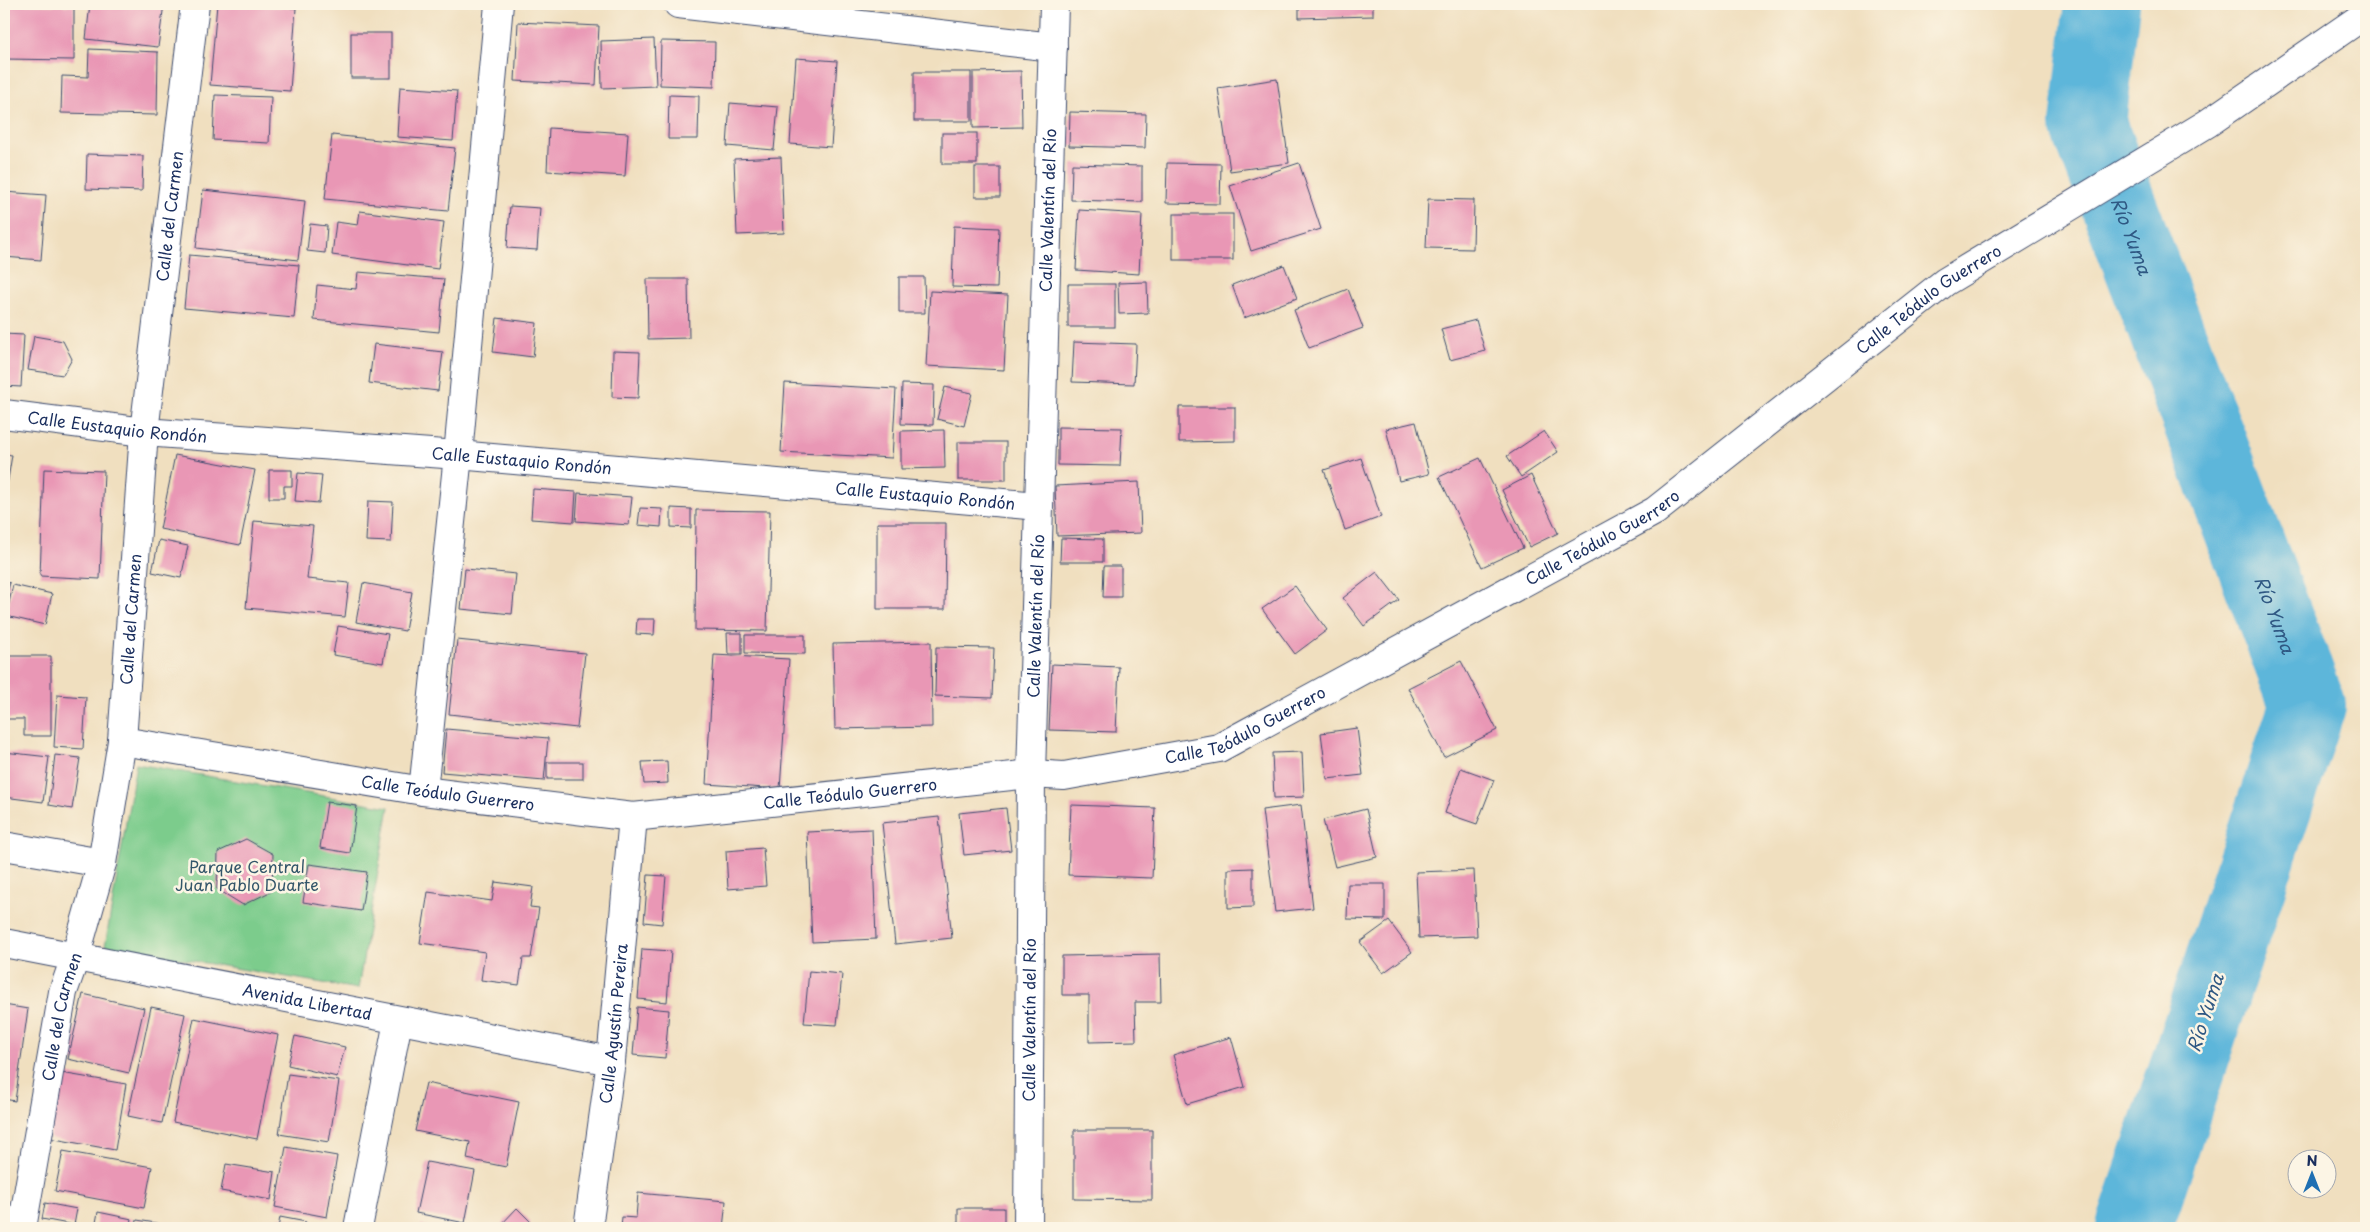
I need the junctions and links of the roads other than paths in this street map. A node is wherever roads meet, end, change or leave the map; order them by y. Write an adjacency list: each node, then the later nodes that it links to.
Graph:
1 (195, 4): 8 (street, Calle del Carmen)
2 (499, 4): 9 (street)
3 (678, 4): 6 (street)
4 (1054, 4): 6 (street, Calle Valentín del Río)
5 (2366, 14): 12 (street, Calle Teódulo Guerrero)
6 (1053, 47): 10 (street, Calle Valentín del Río)
7 (4, 414): 8 (street, Calle Eustaquio Rondón)
8 (144, 432): 9 (street, Calle Eustaquio Rondón); 11 (street, Calle del Carmen)
9 (458, 455): 10 (street, Calle Eustaquio Rondón); 13 (street)
10 (1039, 506): 12 (street, Calle Valentín del Río)
11 (122, 740): 13 (street, Calle Teódulo Guerrero); 16 (street, Calle del Carmen)
12 (1031, 774): 14 (street, Calle Teódulo Guerrero); 24 (street, Calle Valentín del Río)
13 (423, 791): 14 (street, Calle Teódulo Guerrero)
14 (633, 817): 20 (street, Calle Agustín Pereira)
15 (4, 846): 16 (street)
16 (102, 862): 18 (street, Calle del Carmen)
17 (4, 943): 18 (street, Avenida Libertad)
18 (75, 958): 19 (street, Avenida Libertad); 21 (street, Calle del Carmen)
19 (398, 1021): 20 (street, Avenida Libertad); 22 (street)
20 (611, 1061): 23 (street, Calle Agustín Pereira)
21 (22, 1228)
22 (358, 1228)
23 (588, 1228)
24 (1028, 1228)

